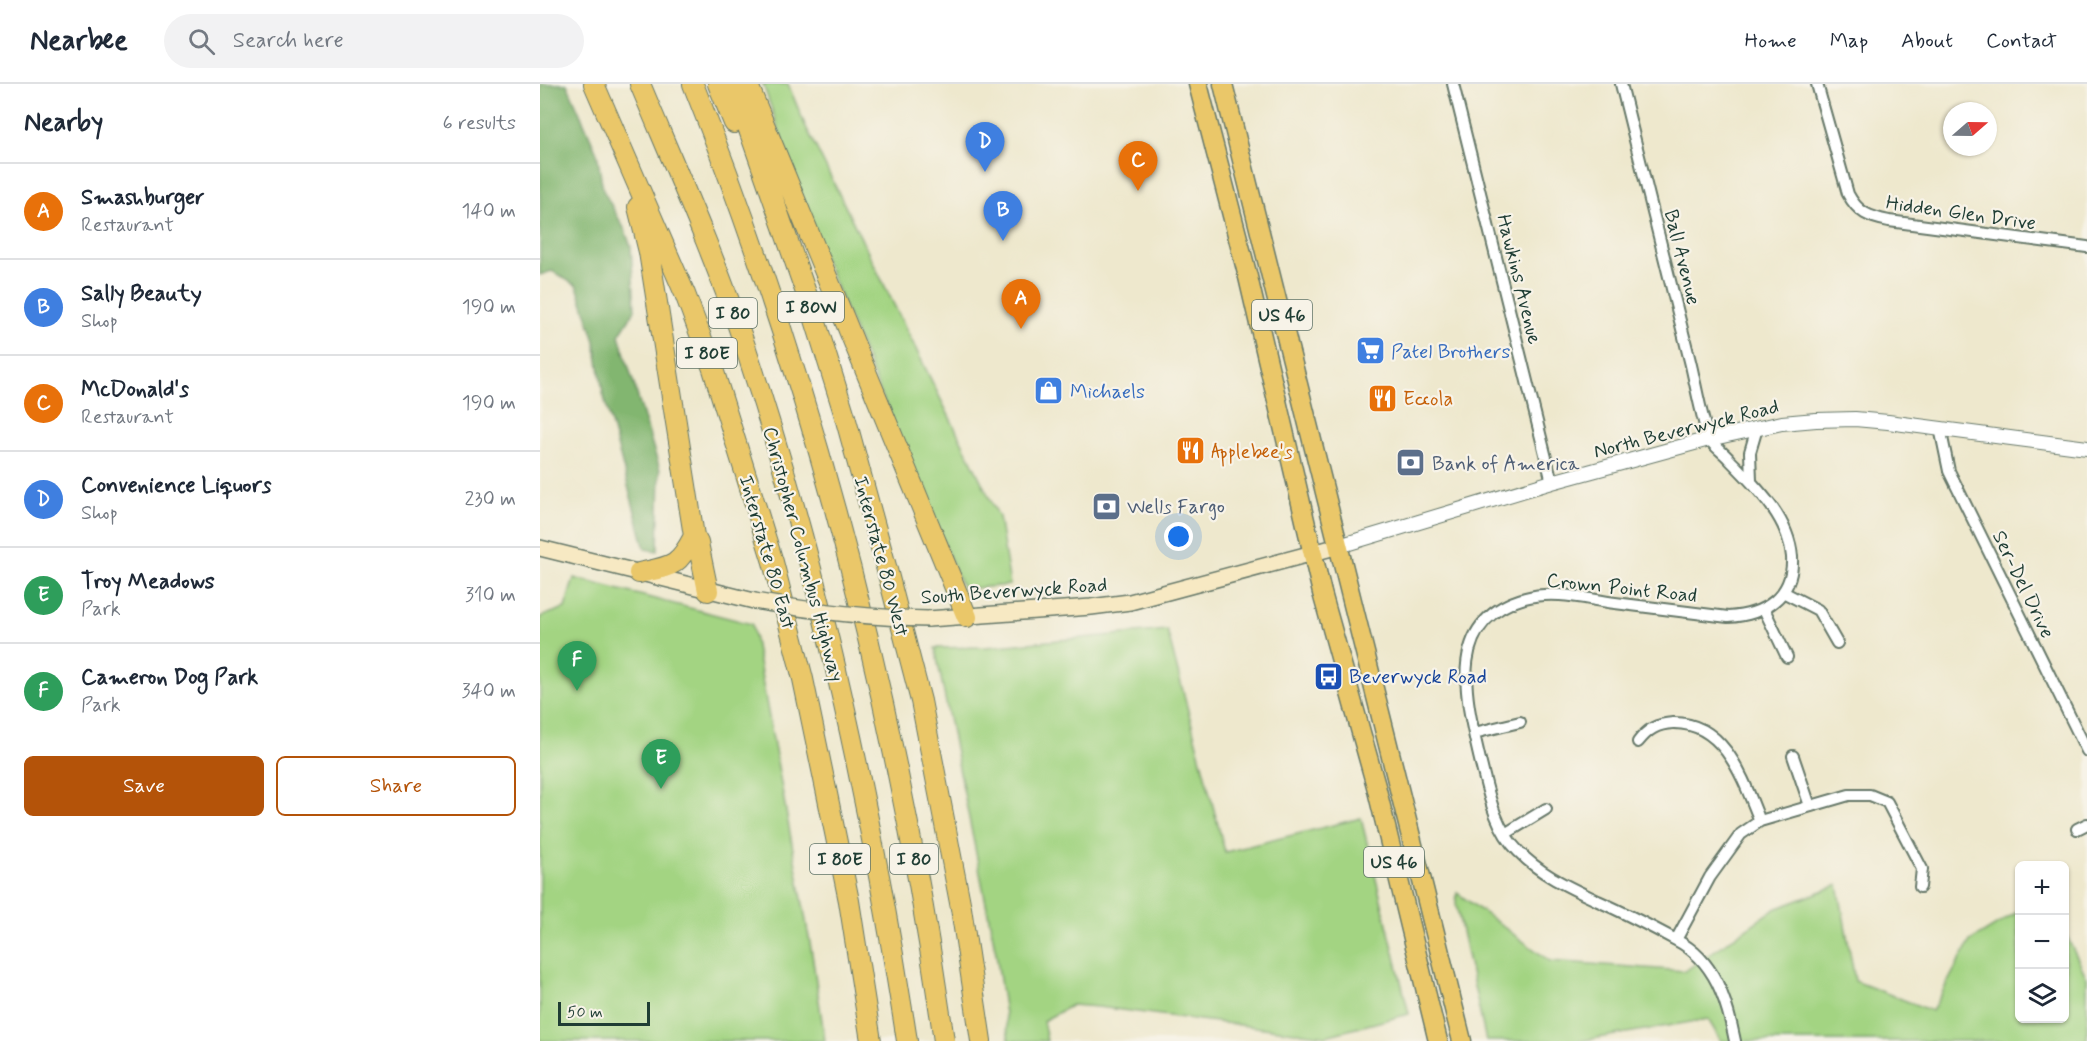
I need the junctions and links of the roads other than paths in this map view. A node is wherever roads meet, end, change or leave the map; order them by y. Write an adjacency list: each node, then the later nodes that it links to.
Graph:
1 (594, 84): 12 (highway, Interstate 80 East / I 80E)
2 (640, 84): 44 (highway, Christopher Columbus Highway / I 80)
3 (693, 84): 45 (highway, Christopher Columbus Highway / I 80)
4 (718, 84): 20 (highway)
5 (733, 84): 20 (highway, Interstate 80 West / I 80W)
6 (745, 84): 29 (highway)
7 (1198, 84): 24 (highway, US 46)
8 (1224, 84): 22 (highway, US 46)
9 (1454, 84): 18 (street, Hawkins Avenue)
10 (1621, 84): 16 (street, Ball Avenue)
11 (1817, 84): 13 (street, Hidden Glen Drive)
12 (623, 149): 21 (highway); 43 (highway, Interstate 80 East / I 80E)
13 (2087, 247)
14 (1757, 428): 15 (street, North Beverwyck Road); 16 (street, North Beverwyck Road); 19 (street)
15 (1940, 428): 17 (street, North Beverwyck Road); 35 (street, Ser-Del Drive)
16 (1709, 439): 18 (street, North Beverwyck Road); 19 (street)
17 (2087, 448)
18 (1552, 482): 22 (street, North Beverwyck Road)
19 (1751, 482): 27 (street)
20 (877, 534): 46 (highway, Interstate 80 West / I 80W)
21 (694, 536): 25 (highway); 26 (highway)
22 (1339, 546): 24 (main road, South Beverwyck Road); 48 (highway, US 46)
23 (540, 548): 25 (main road, South Beverwyck Road)
24 (1313, 554): 29 (main road, South Beverwyck Road); 47 (highway, US 46)
25 (639, 573): 26 (main road, South Beverwyck Road)
26 (708, 591): 29 (main road, South Beverwyck Road, bridge)
27 (1783, 592): 28 (street, Crown Point Road); 30 (street)
28 (1764, 609): 31 (street); 33 (street, Crown Point Road)
29 (967, 617)
30 (1837, 643)
31 (1787, 657)
32 (1520, 722): 33 (street)
33 (1474, 733): 40 (street, Crown Point Road)
34 (1638, 742): 39 (street)
35 (2087, 751)
36 (1793, 756): 37 (street)
37 (1810, 806): 39 (street); 41 (street)
38 (1546, 809): 40 (street)
39 (1760, 821): 42 (street)
40 (1505, 834): 42 (street, Crown Point Road)
41 (1920, 888)
42 (1676, 940): 49 (street, Crown Point Road)
43 (871, 1041)
44 (907, 1041)
45 (944, 1041)
46 (981, 1041)
47 (1438, 1041)
48 (1462, 1041)
49 (1735, 1041)

